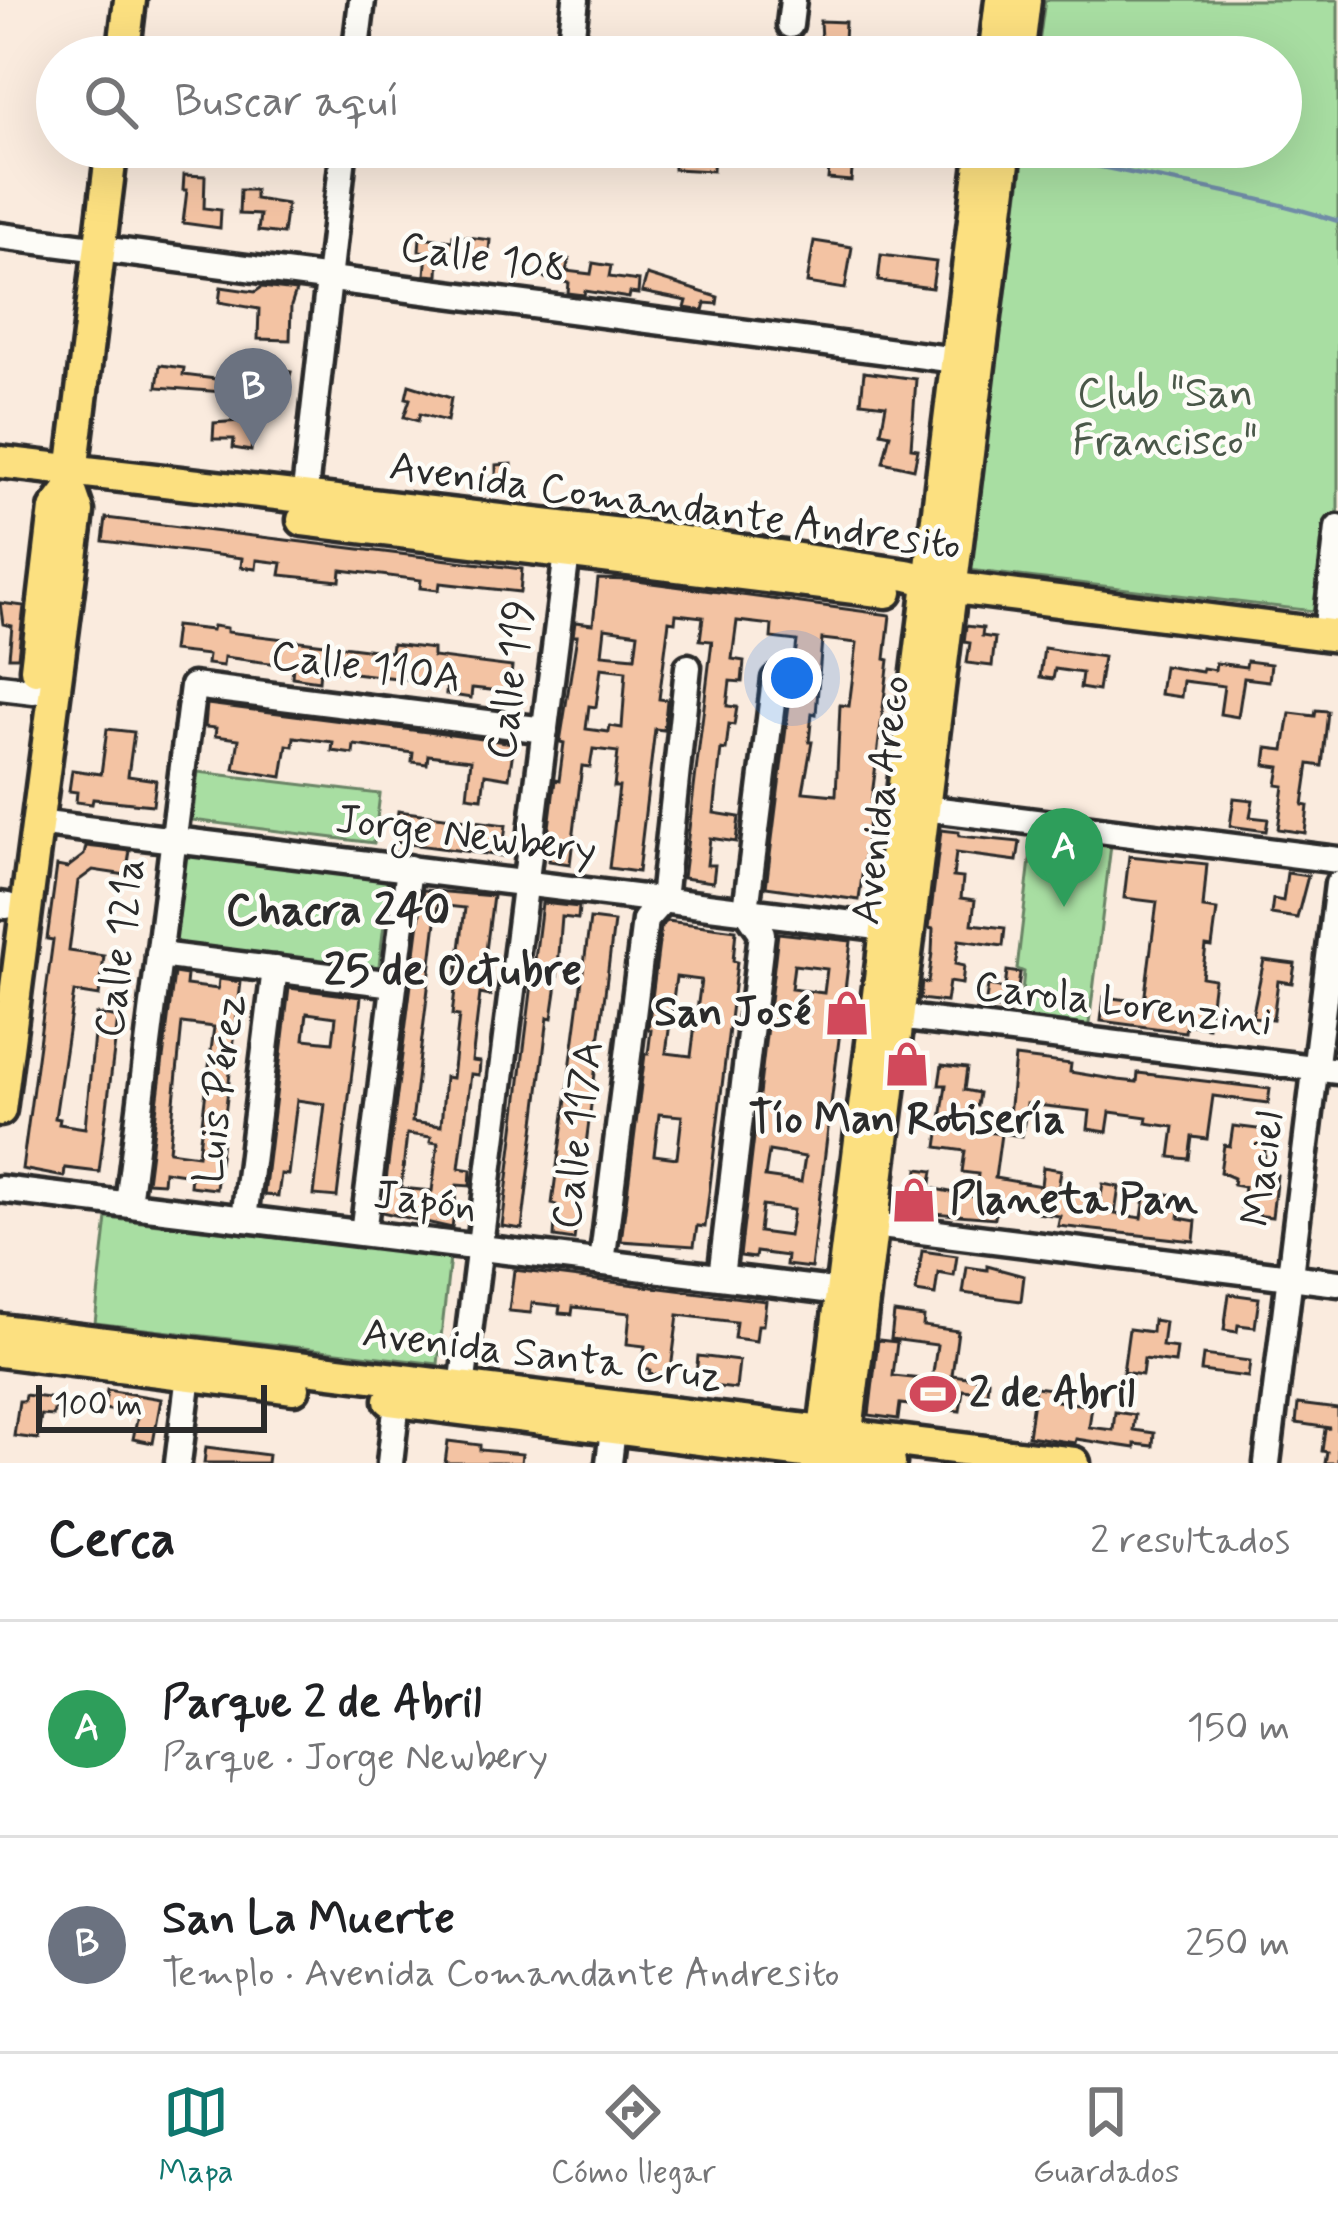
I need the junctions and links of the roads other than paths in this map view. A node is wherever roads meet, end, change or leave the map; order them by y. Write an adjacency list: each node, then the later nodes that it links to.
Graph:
1 (130, 0): 6 (main road)
2 (362, 0): 7 (street)
3 (576, 0): 8 (street)
4 (1001, 0): 9 (main road)
5 (1024, 0): 10 (main road)
6 (126, 36)
7 (358, 36)
8 (572, 36)
9 (997, 36)
10 (1020, 36)
11 (110, 168): 16 (main road)
12 (342, 168): 17 (street)
13 (979, 168): 18 (main road, Avenida Areco)
14 (1003, 168): 25 (main road, Avenida Areco)
15 (0, 236): 16 (street, Calle 108)
16 (100, 248): 17 (street, Calle 108); 21 (main road)
17 (329, 278): 18 (street, Calle 108); 22 (street)
18 (956, 360): 25 (main road, Avenida Areco)
19 (0, 463): 21 (main road, Avenida Comandante Andresito)
20 (0, 480): 21 (main road, Avenida Comandante Andresito)
21 (71, 480): 22 (main road, Avenida Comandante Andresito); 24 (main road, Avenida Comandante Andresito); 30 (main road); 34 (main road)
22 (304, 500): 25 (main road, Avenida Comandante Andresito)
23 (1338, 528): 26 (street)
24 (567, 553): 25 (main road, Avenida Comandante Andresito); 32 (street, Calle 119)
25 (938, 591): 26 (main road, Avenida Comandante Andresito); 33 (main road, Avenida Areco); 43 (main road, Avenida Areco)
26 (1334, 639)
27 (688, 667): 40 (street, Calle 117A)
28 (775, 680): 42 (street)
29 (0, 687): 30 (street)
30 (34, 692): 41 (main road)
31 (191, 700): 32 (street, Calle 110A); 35 (street, Calle 121a)
32 (545, 730): 38 (street, Calle 119)
33 (924, 808): 36 (street); 48 (main road, Avenida Areco)
34 (37, 823): 35 (street, Jorge Newbery); 50 (main road)
35 (174, 839): 37 (street, Jorge Newbery); 44 (street, Calle 121a)
36 (1338, 860)
37 (409, 868): 38 (street, Jorge Newbery); 47 (street)
38 (526, 883): 40 (street, Jorge Newbery); 56 (street, Calle 119)
39 (1338, 884): 49 (street, Maciel)
40 (663, 900): 42 (street, Jorge Newbery); 57 (street, Calle 117A)
41 (4, 906): 45 (main road)
42 (746, 910): 43 (street, Jorge Newbery); 58 (street)
43 (886, 928): 61 (main road, Avenida Areco)
44 (159, 955): 46 (street); 52 (street, Calle 121a)
45 (0, 967)
46 (275, 970): 47 (street); 53 (street, Luis Pérez)
47 (394, 984): 55 (street)
48 (898, 1017): 49 (street, Carola Lorenzini); 54 (main road, Avenida Areco)
49 (1327, 1070): 59 (street, Maciel)
50 (0, 1110)
51 (0, 1189): 52 (street, Japón)
52 (128, 1204): 53 (street, Japón)
53 (244, 1219): 55 (street, Japón)
54 (873, 1225): 59 (street); 68 (main road, Avenida Areco)
55 (363, 1233): 56 (street, Japón)
56 (480, 1248): 57 (street, Japón); 65 (street, Calle 119)
57 (602, 1263): 58 (street, Japón)
58 (721, 1277): 61 (street, Japón)
59 (1290, 1277): 60 (street); 74 (street, Maciel)
60 (1338, 1283)
61 (841, 1292): 68 (main road, Avenida Areco)
62 (0, 1330): 65 (main road, Avenida Santa Cruz)
63 (0, 1351): 64 (main road, Avenida Santa Cruz)
64 (189, 1375): 66 (main road, Avenida Santa Cruz); 69 (street)
65 (462, 1388): 68 (main road, Avenida Santa Cruz)
66 (398, 1401): 67 (main road, Avenida Santa Cruz); 70 (street)
67 (613, 1429): 68 (main road, Avenida Santa Cruz); 71 (street)
68 (833, 1451): 72 (main road, Avenida Santa Cruz); 73 (main road, Avenida Santa Cruz)
69 (178, 1463)
70 (390, 1463)
71 (609, 1463)
72 (890, 1463)
73 (1074, 1463)
74 (1267, 1463)

